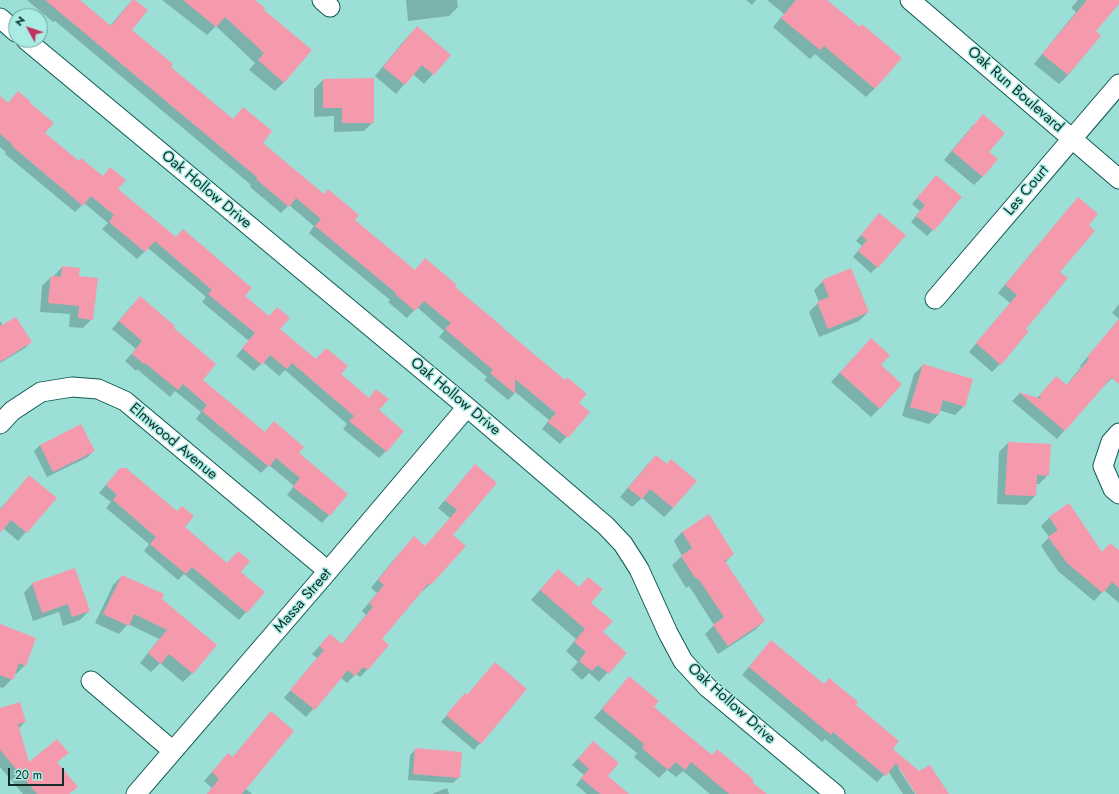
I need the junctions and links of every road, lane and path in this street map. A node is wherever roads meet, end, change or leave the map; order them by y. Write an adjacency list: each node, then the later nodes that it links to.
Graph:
1 (910, 0): 6 (street, Oak Run Boulevard)
2 (0, 18): 3 (street)
3 (8, 25)
4 (36, 48): 9 (street, Oak Hollow Drive)
5 (1119, 84): 6 (street, Les Court)
6 (1072, 139): 7 (street, Oak Run Boulevard); 8 (street, Les Court)
7 (1119, 179)
8 (935, 299)
9 (467, 407): 13 (street, Massa Street); 17 (street, Oak Hollow Drive)
10 (0, 424): 13 (street, Elmwood Avenue)
11 (1119, 433): 12 (street)
12 (1119, 494)
13 (328, 572): 15 (street, Massa Street)
14 (90, 681): 15 (street)
15 (173, 751): 16 (street, Massa Street)
16 (136, 794)
17 (835, 794)

